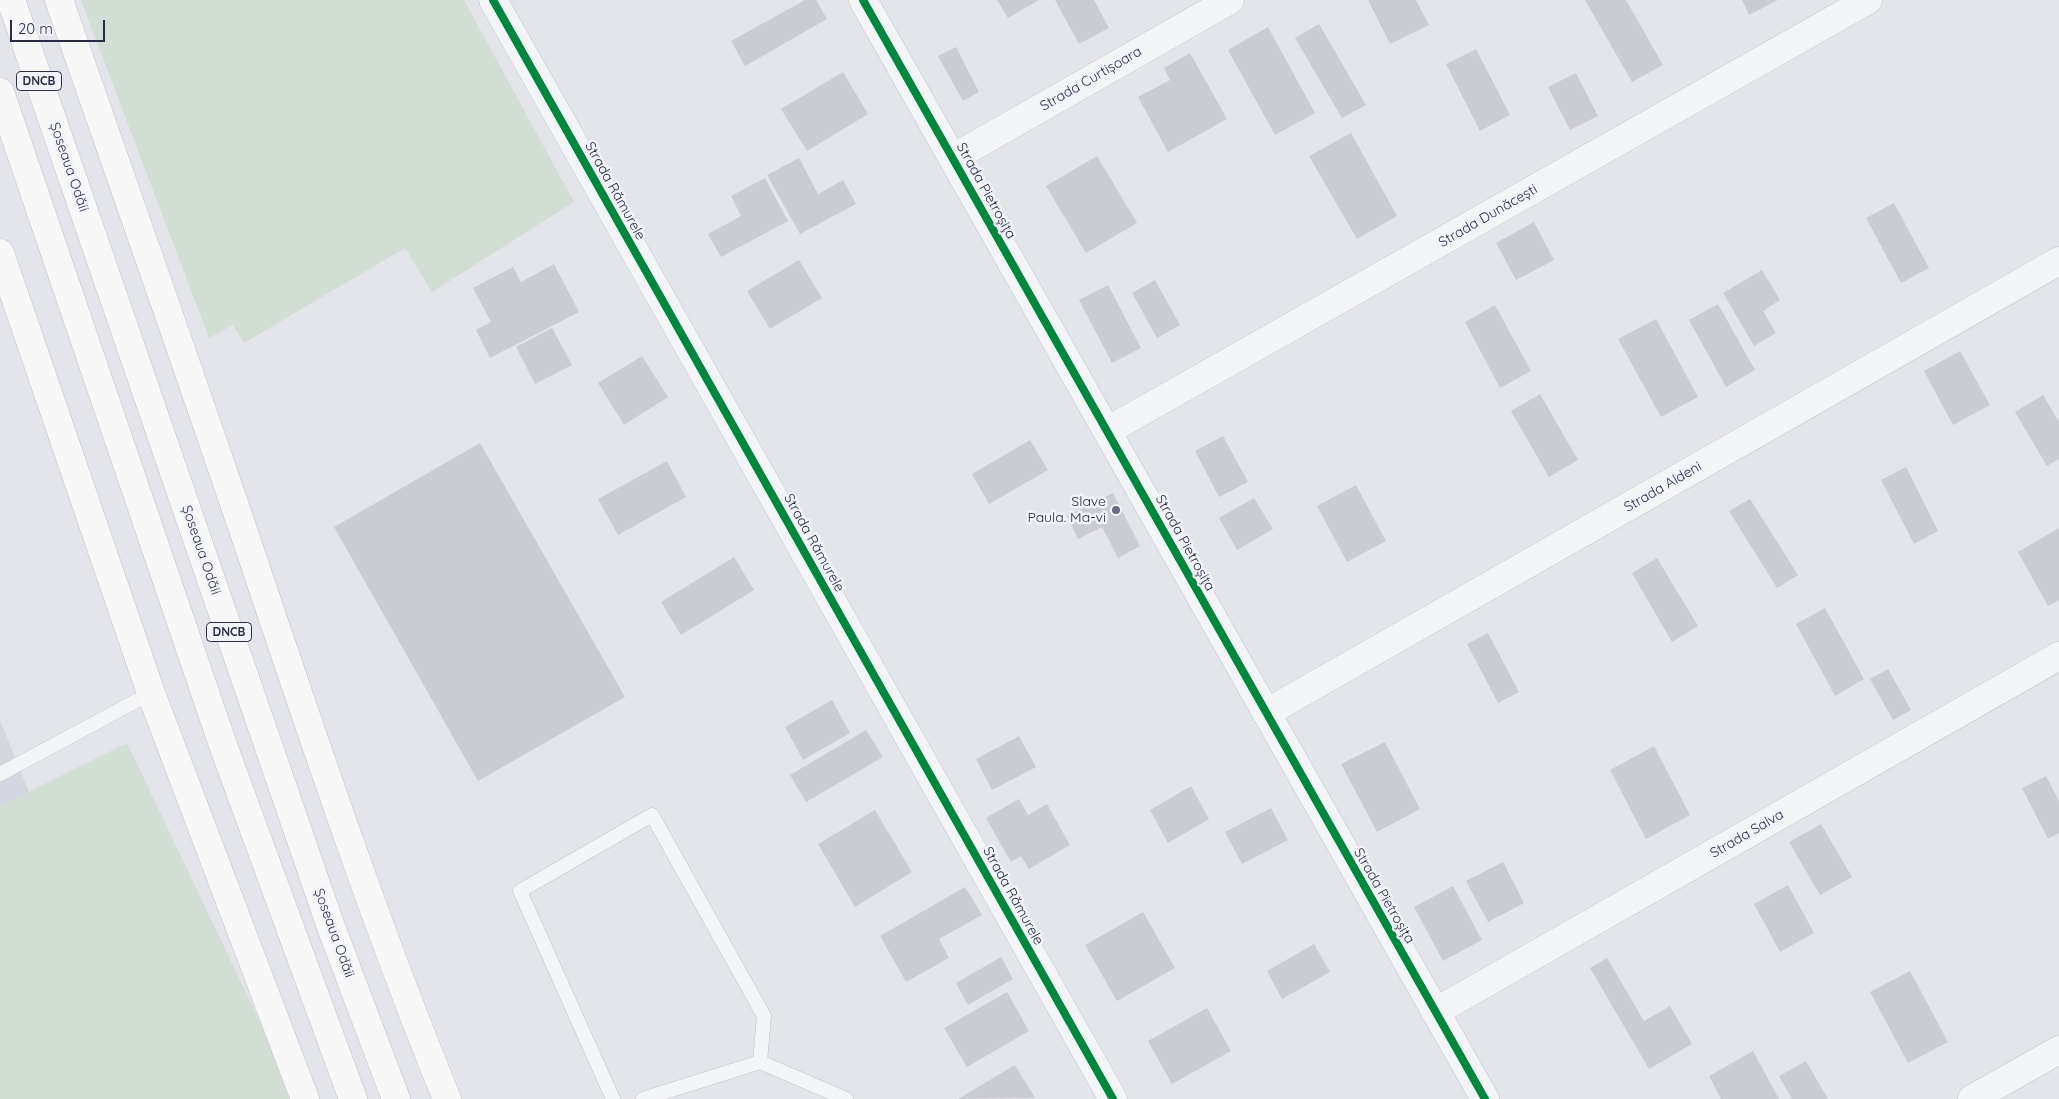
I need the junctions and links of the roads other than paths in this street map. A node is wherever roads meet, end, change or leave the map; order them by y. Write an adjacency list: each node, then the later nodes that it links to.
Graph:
1 (11, 0): 21 (main road, Șoseaua Odăii / DNCB)
2 (59, 0): 22 (main road)
3 (493, 0): 26 (street, Strada Rămurele)
4 (863, 0): 8 (street, Strada Pietroșița)
5 (1230, 0): 8 (street, Strada Curtișoara)
6 (1868, 0): 11 (street, Strada Dunăcești)
7 (0, 92): 20 (main road, DNCB)
8 (953, 158): 11 (street, Strada Pietroșița)
9 (0, 253): 13 (main road)
10 (2059, 261): 14 (street, Strada Aldeni)
11 (1107, 431): 14 (street, Strada Pietroșița)
12 (2059, 656): 16 (street, Strada Salva)
13 (152, 692): 15 (lane); 19 (main road)
14 (1266, 713): 16 (street, Strada Pietroșița)
15 (0, 774)
16 (1435, 1012): 27 (street, Strada Pietroșița)
17 (2059, 1050): 28 (street)
18 (760, 1062): 23 (lane); 24 (lane); 25 (lane)
19 (304, 1099)
20 (353, 1099)
21 (396, 1099)
22 (447, 1099)
23 (613, 1099)
24 (643, 1099)
25 (846, 1099)
26 (1113, 1099)
27 (1485, 1099)
28 (1972, 1099)

